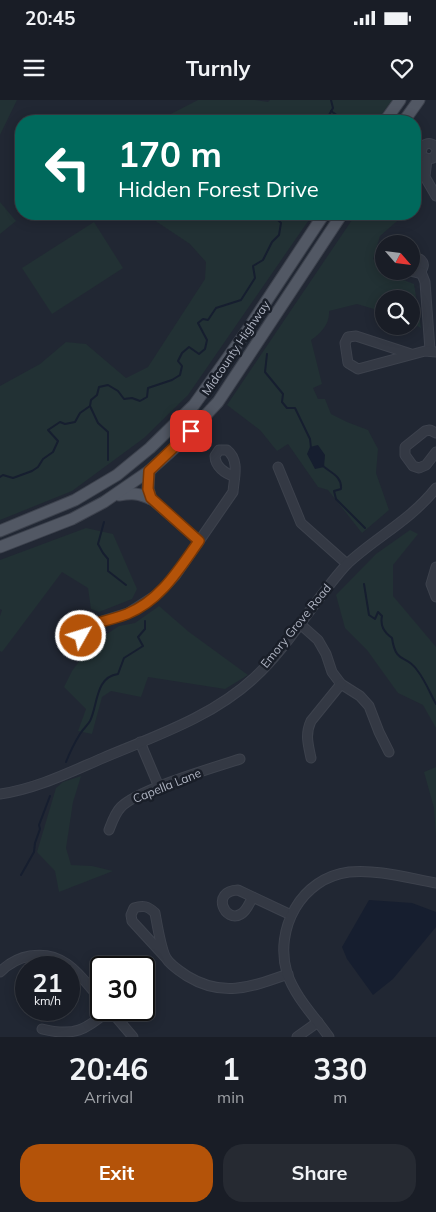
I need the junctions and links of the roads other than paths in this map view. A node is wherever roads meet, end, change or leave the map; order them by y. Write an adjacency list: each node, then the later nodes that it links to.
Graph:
1 (400, 100): 3 (main road)
2 (419, 100): 4 (main road)
3 (389, 115)
4 (408, 115)
5 (436, 148): 7 (street)
6 (436, 154): 7 (street)
7 (427, 159): 8 (street)
8 (436, 196)
9 (320, 220): 23 (main road, Midcounty Highway)
10 (338, 220): 18 (main road, Midcounty Highway)
11 (420, 260): 12 (street)
12 (421, 272): 13 (street)
13 (433, 351): 14 (street)
14 (410, 354): 14 (street)
15 (436, 433): 16 (street)
16 (436, 452)
17 (278, 467): 26 (street)
18 (149, 471): 21 (main road, Midcounty Highway); 22 (main road)
19 (234, 476): 24 (street)
20 (436, 488): 26 (street, Emory Grove Road)
21 (115, 496): 22 (main road); 25 (main road, Midcounty Highway)
22 (151, 498): 24 (street)
23 (0, 530)
24 (199, 541): 30 (street)
25 (0, 546)
26 (347, 564): 29 (street, Emory Grove Road)
27 (436, 567): 28 (street)
28 (436, 597)
29 (300, 624): 31 (street); 32 (street, Emory Grove Road)
30 (86, 626)
31 (341, 684): 33 (street); 34 (street)
32 (140, 742): 36 (street); 37 (street, Emory Grove Road)
33 (389, 752)
34 (311, 758)
35 (240, 759): 36 (street, Capella Lane)
36 (158, 787): 38 (street, Capella Lane)
37 (0, 794)
38 (109, 830)
39 (436, 883): 41 (street)
40 (252, 898): 41 (street)
41 (291, 915): 44 (street)
42 (166, 958): 42 (street); 44 (street)
43 (0, 972): 45 (street)
44 (288, 974): 48 (street)
45 (90, 987)
46 (97, 1021): 49 (street)
47 (119, 1021): 50 (street)
48 (318, 1022): 51 (street); 52 (street)
49 (42, 1029)
50 (133, 1037)
51 (297, 1037)
52 (329, 1037)

